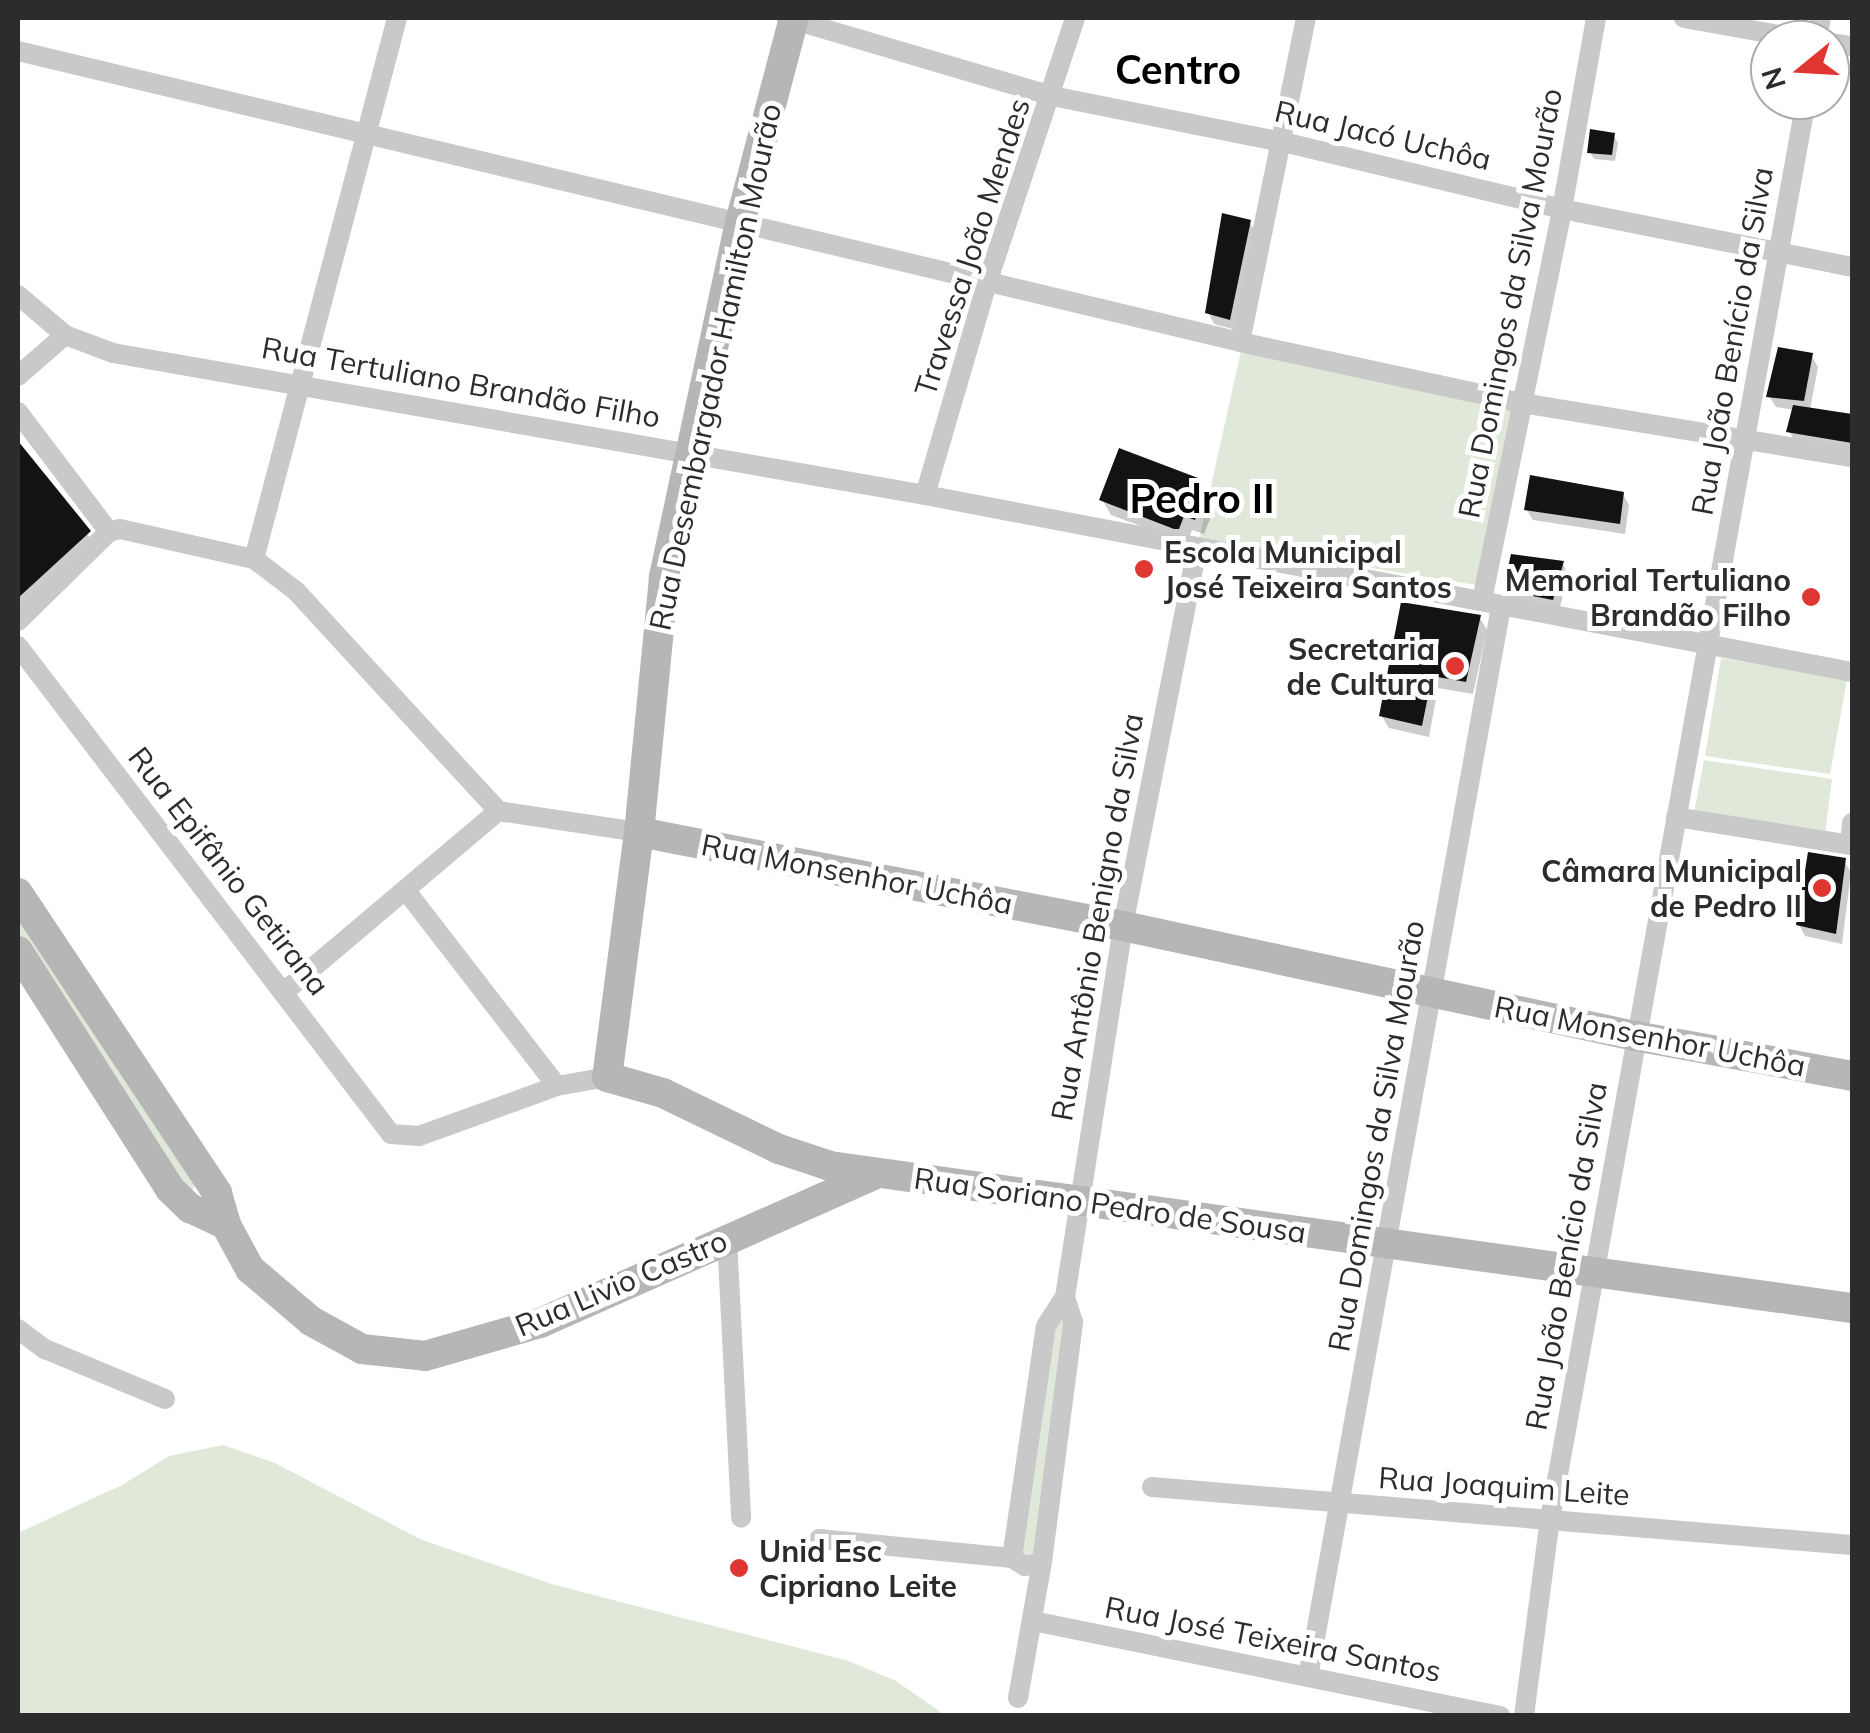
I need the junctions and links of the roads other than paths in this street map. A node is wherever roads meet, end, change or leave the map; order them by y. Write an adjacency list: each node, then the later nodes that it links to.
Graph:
1 (397, 18): 11 (street)
2 (792, 18): 9 (street, Rua Jacó Uchôa); 14 (street, Rua Desembargador Hamilton Mourão)
3 (1075, 18): 9 (street, Travessa João Mendes)
4 (1306, 18): 12 (street)
5 (1596, 18): 13 (street, Rua Domingos da Silva Mourão)
6 (1684, 18): 7 (street)
7 (1750, 30)
8 (18, 51): 11 (street)
9 (1052, 96): 12 (street, Rua Jacó Uchôa); 17 (street, Travessa João Mendes)
10 (1802, 120): 15 (street, Rua João Benício da Silva)
11 (370, 132): 14 (street); 22 (street)
12 (1283, 142): 13 (street, Rua Jacó Uchôa); 20 (street)
13 (1562, 208): 15 (street, Rua Jacó Uchôa); 23 (street, Rua Domingos da Silva Mourão)
14 (740, 222): 17 (street); 26 (street, Rua Desembargador Hamilton Mourão)
15 (1778, 252): 16 (street, Rua Jacó Uchôa); 25 (street, Rua João Benício da Silva)
16 (1852, 267)
17 (987, 282): 20 (street); 28 (street, Travessa João Mendes)
18 (18, 295): 19 (street, Rua Tertuliano Brandão Filho)
19 (65, 335): 21 (street); 22 (street, Rua Tertuliano Brandão Filho)
20 (1240, 342): 23 (street)
21 (18, 376)
22 (302, 384): 26 (street, Rua Tertuliano Brandão Filho); 31 (street)
23 (1521, 402): 25 (street); 32 (street, Rua Domingos da Silva Mourão)
24 (18, 412): 29 (street)
25 (1746, 439): 27 (street); 35 (street, Rua João Benício da Silva)
26 (691, 452): 28 (street, Rua Tertuliano Brandão Filho); 40 (street, Rua Desembargador Hamilton Mourão)
27 (1852, 457)
28 (926, 494): 30 (street, Rua Tertuliano Brandão Filho)
29 (109, 532): 31 (street); 33 (street)
30 (1197, 548): 32 (street, Rua Tertuliano Brandão Filho); 43 (street, Rua Antônio Benigno da Silva)
31 (254, 559): 37 (street)
32 (1491, 602): 35 (street, Rua Tertuliano Brandão Filho); 45 (street, Rua Domingos da Silva Mourão)
33 (18, 621)
34 (18, 646): 46 (street, Rua Epifânio Getirana)
35 (1705, 646): 36 (street, Rua Tertuliano Brandão Filho); 38 (street, Rua João Benício da Silva)
36 (1852, 672)
37 (498, 811): 40 (street, Rua Monsenhor Uchôa); 41 (street)
38 (1676, 818): 39 (street); 47 (street, Rua João Benício da Silva)
39 (1852, 823)
40 (640, 832): 43 (street, Rua Monsenhor Uchôa); 49 (street, Rua Desembargador Hamilton Mourão)
41 (407, 892): 46 (street); 50 (street)
42 (18, 893): 54 (street, Rua Livio Castro)
43 (1123, 926): 45 (street, Rua Monsenhor Uchôa); 53 (street, Rua Antônio Benigno da Silva)
44 (18, 951): 54 (street)
45 (1434, 991): 47 (street, Rua Monsenhor Uchôa); 56 (street, Rua Domingos da Silva Mourão)
46 (284, 992): 51 (street, Rua Epifânio Getirana)
47 (1635, 1036): 48 (street, Rua Monsenhor Uchôa); 57 (street, Rua João Benício da Silva)
48 (1852, 1076)
49 (607, 1077): 50 (street, Rua Soriano Pedro de Sousa); 52 (street, Rua Soriano Pedro de Sousa)
50 (557, 1086): 51 (street, Rua Soriano Pedro de Sousa)
51 (392, 1134)
52 (879, 1173): 53 (street, Rua Soriano Pedro de Sousa); 55 (street, Rua Livio Castro)
53 (1077, 1200): 56 (street, Rua Soriano Pedro de Sousa); 58 (street, Rua Antônio Benigno da Silva)
54 (226, 1225): 55 (street, Rua Livio Castro)
55 (728, 1238): 64 (street)
56 (1389, 1243): 57 (street, Rua Soriano Pedro de Sousa); 63 (street, Rua Domingos da Silva Mourão)
57 (1595, 1273): 59 (street, Rua Soriano Pedro de Sousa); 65 (street, Rua João Benício da Silva)
58 (1064, 1297): 68 (street, Rua Antônio Benigno da Silva); 69 (street, Rua Antônio Benigno da Silva)
59 (1852, 1308)
60 (18, 1329): 61 (street)
61 (164, 1399)
62 (1152, 1487): 63 (street, Rua Joaquim Leite)
63 (1338, 1504): 65 (street, Rua Joaquim Leite); 71 (street, Rua Domingos da Silva Mourão)
64 (741, 1518)
65 (1550, 1519): 67 (street, Rua Joaquim Leite); 74 (street, Rua João Benício da Silva)
66 (819, 1539): 68 (street)
67 (1852, 1545)
68 (1012, 1558): 69 (street)
69 (1042, 1562): 70 (street, Rua Antônio Benigno da Silva)
70 (1033, 1621): 71 (street, Rua José Teixeira Santos); 72 (street, Rua Antônio Benigno da Silva)
71 (1308, 1676): 73 (street, Rua José Teixeira Santos)
72 (1018, 1698)
73 (1500, 1716)
74 (1524, 1716)

